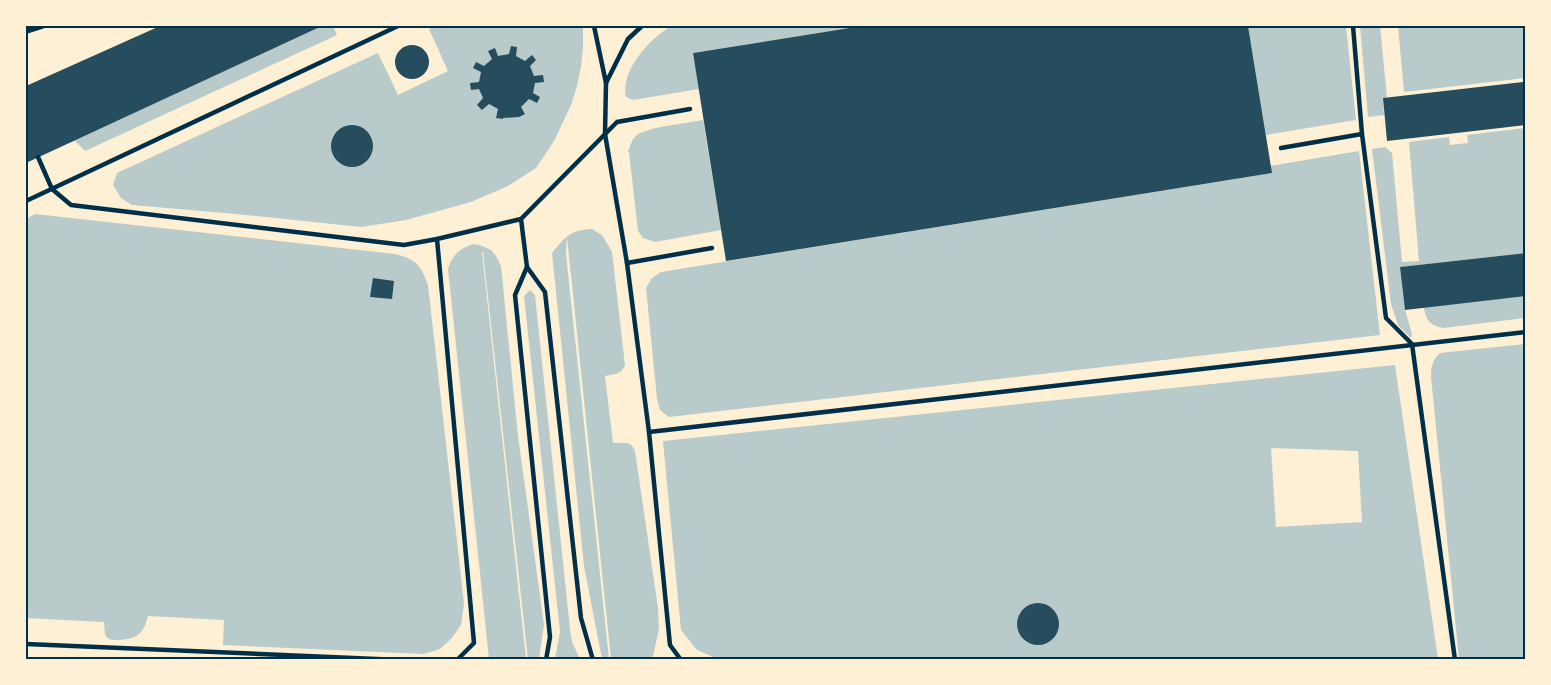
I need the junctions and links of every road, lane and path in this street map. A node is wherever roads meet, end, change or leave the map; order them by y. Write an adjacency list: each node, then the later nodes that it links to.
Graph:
1 (42, 26): 6 (street)
2 (398, 26): 13 (lane)
3 (594, 26): 7 (lane)
4 (642, 26): 7 (lane)
5 (1353, 26): 10 (lane)
6 (26, 31)
7 (606, 83): 9 (lane)
8 (690, 109): 9 (lane)
9 (605, 134): 15 (lane); 18 (lane)
10 (1362, 134): 11 (lane); 21 (lane)
11 (1281, 148)
12 (38, 157): 13 (lane)
13 (52, 189): 14 (lane); 16 (lane)
14 (26, 201)
15 (521, 219): 16 (lane); 19 (lane)
16 (437, 239): 25 (lane)
17 (712, 248): 18 (lane)
18 (627, 263): 22 (lane)
19 (527, 267): 26 (lane); 27 (lane)
20 (1526, 332): 21 (lane)
21 (1412, 344): 22 (lane); 29 (lane)
22 (649, 432): 28 (lane)
23 (26, 644): 24 (lane)
24 (400, 660)
25 (457, 660)
26 (546, 660)
27 (593, 660)
28 (681, 660)
29 (1455, 660)

